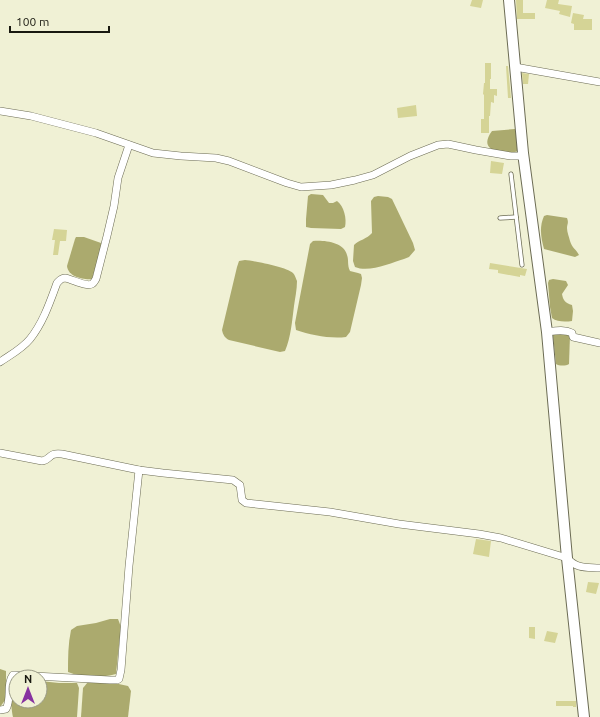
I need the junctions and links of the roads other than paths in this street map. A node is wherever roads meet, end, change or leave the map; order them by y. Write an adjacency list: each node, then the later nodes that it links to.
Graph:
1 (509, 0): 2 (main road)
2 (515, 67): 3 (street); 6 (main road)
3 (600, 82)
4 (0, 111): 5 (street)
5 (129, 145): 6 (street); 13 (street)
6 (523, 153): 11 (main road)
7 (511, 174): 8 (lane)
8 (516, 217): 9 (lane); 10 (lane)
9 (500, 218)
10 (522, 265)
11 (547, 332): 12 (street); 16 (main road)
12 (600, 343)
13 (0, 362)
14 (0, 453): 15 (street)
15 (139, 470): 16 (street); 18 (street)
16 (567, 558): 17 (street); 19 (main road)
17 (600, 568)
18 (0, 710)
19 (584, 717)

